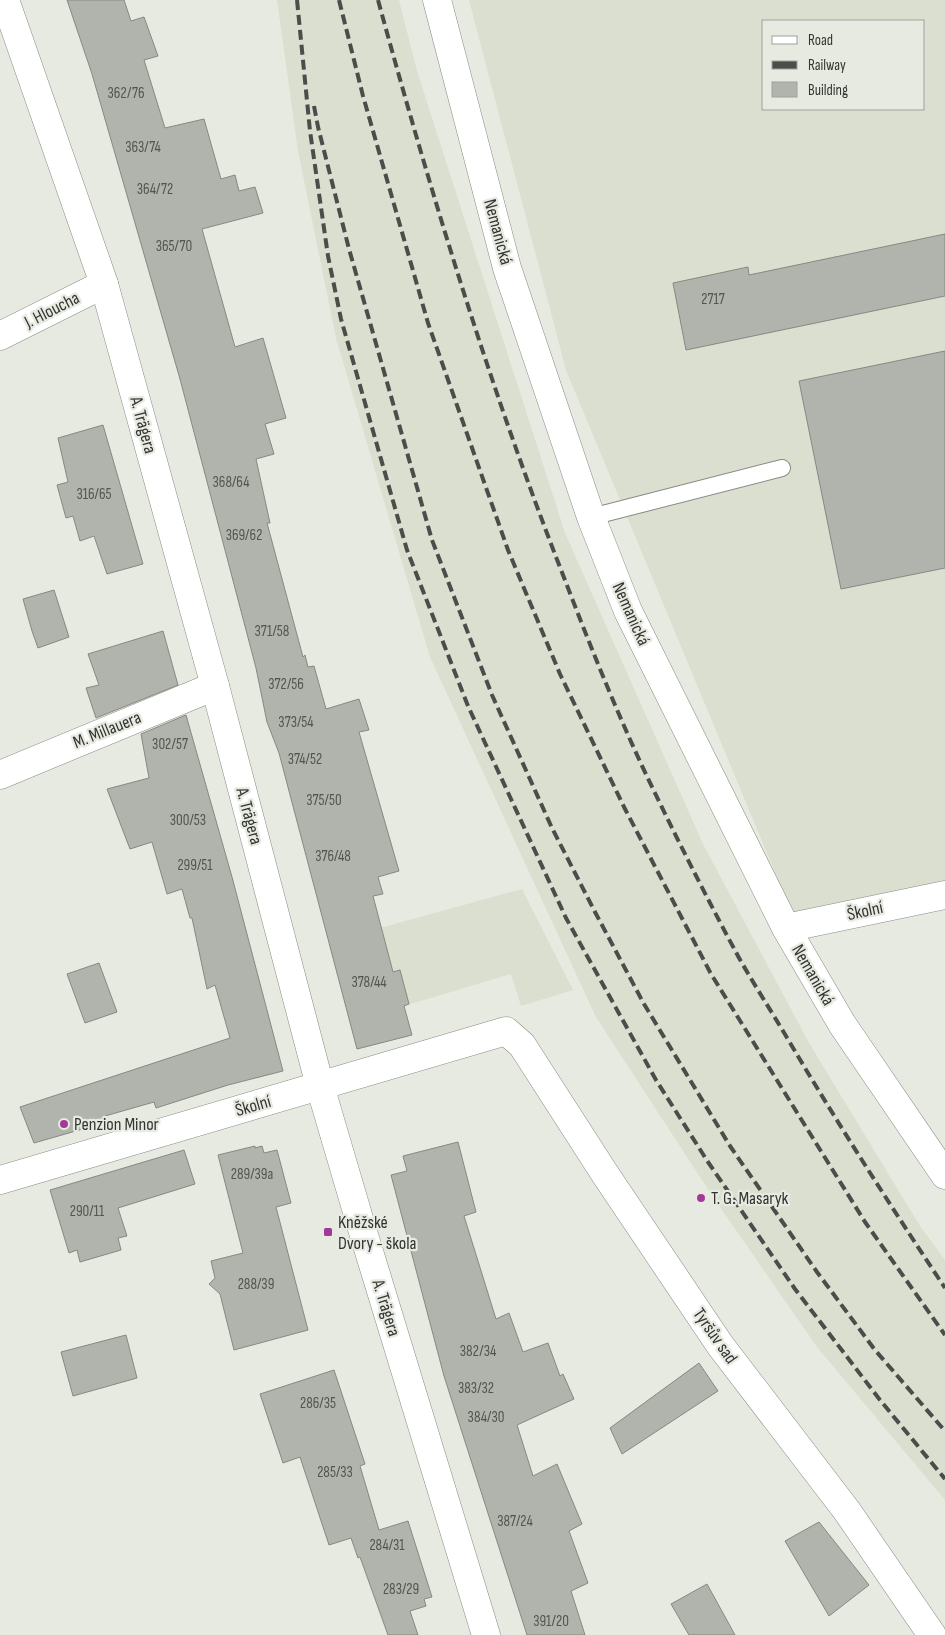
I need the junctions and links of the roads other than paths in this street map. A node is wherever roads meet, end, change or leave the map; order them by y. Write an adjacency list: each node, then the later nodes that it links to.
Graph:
1 (5, 0): 3 (street, A. Trägera)
2 (437, 0): 6 (street, Nemanická)
3 (104, 284): 4 (street, J. Hloucha); 7 (street, A. Trägera)
4 (0, 336)
5 (782, 468): 6 (lane)
6 (591, 517): 10 (street, Nemanická)
7 (215, 686): 8 (street, M. Millauera); 12 (street, A. Trägera)
8 (0, 775)
9 (945, 895): 10 (street, Školní)
10 (786, 928): 13 (street, Nemanická)
11 (506, 1031): 12 (street, Školní); 16 (street, Tyršův sad)
12 (320, 1086): 14 (street, Školní); 15 (street, A. Trägera)
13 (945, 1175)
14 (0, 1180)
15 (486, 1635)
16 (932, 1635)

